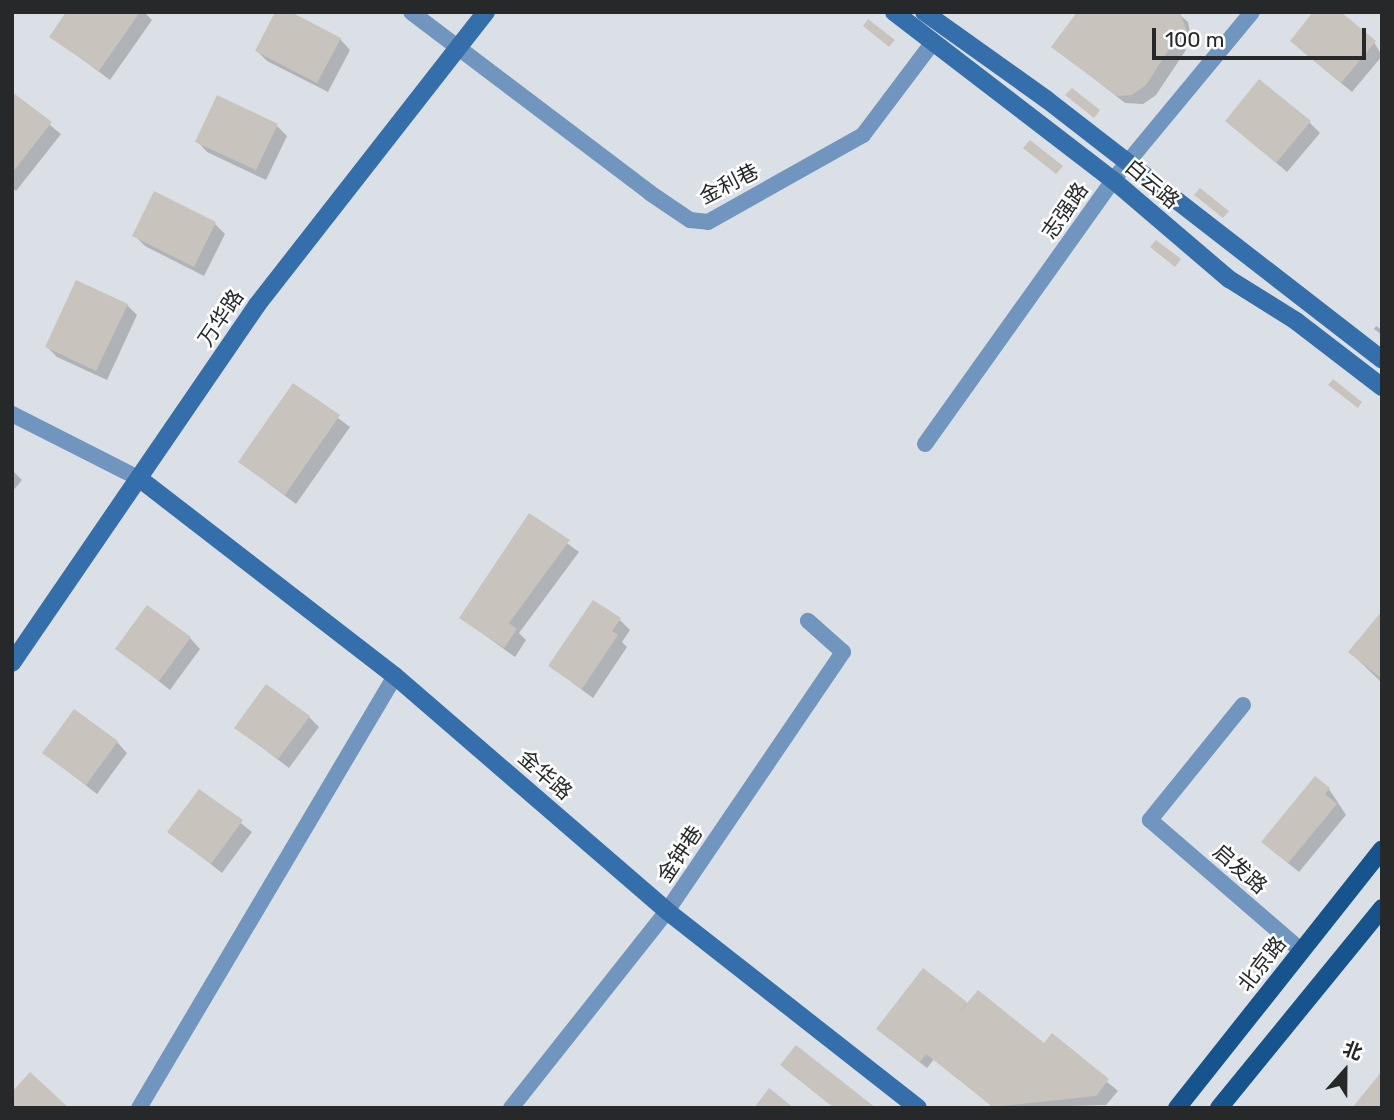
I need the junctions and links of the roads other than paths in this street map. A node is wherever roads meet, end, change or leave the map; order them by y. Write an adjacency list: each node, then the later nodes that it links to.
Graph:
1 (411, 12): 7 (street, 金利巷)
2 (486, 12): 7 (street, 万华路)
3 (894, 12): 6 (street, 白云路)
4 (924, 12): 8 (street, 白云路)
5 (1252, 12): 8 (street, 志强路)
6 (933, 42): 7 (street, 金利巷); 9 (street, 白云路)
7 (459, 45): 14 (street, 万华路)
8 (1128, 163): 9 (street, 志强路); 10 (street, 白云路)
9 (1113, 180): 11 (street, 白云路); 13 (street, 志强路)
10 (1382, 360)
11 (1382, 387)
12 (12, 414): 14 (street)
13 (925, 444)
14 (140, 479): 16 (street, 万华路); 17 (street, 金华路)
15 (808, 621): 21 (street, 金钟巷)
16 (12, 663)
17 (395, 676): 21 (street, 金华路); 23 (street)
18 (1243, 705): 22 (street, 启发路)
19 (1382, 849): 22 (main road, 北京路)
20 (1382, 908): 27 (main road)
21 (667, 911): 24 (street, 金钟巷); 25 (street, 金华路)
22 (1302, 951): 26 (main road, 北京路)
23 (139, 1108)
24 (511, 1108)
25 (918, 1108)
26 (1177, 1108)
27 (1219, 1108)

